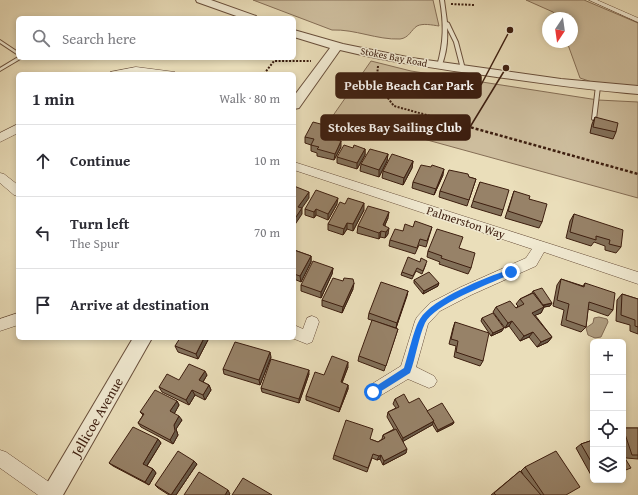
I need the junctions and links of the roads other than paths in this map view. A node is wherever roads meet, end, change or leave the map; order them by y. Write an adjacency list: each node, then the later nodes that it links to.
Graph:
1 (201, 0): 4 (street)
2 (592, 0): 6 (street)
3 (442, 2): 5 (lane)
4 (246, 16)
5 (445, 20): 12 (lane); 13 (lane)
6 (638, 20)
7 (296, 34): 9 (street, Stokes Bay Road)
8 (0, 41): 10 (lane)
9 (337, 46): 12 (street, Stokes Bay Road); 19 (street)
10 (16, 53)
11 (17, 60): 14 (lane)
12 (439, 66): 13 (street, Stokes Bay Road)
13 (463, 69): 17 (street, Stokes Bay Road)
14 (0, 70)
15 (118, 72): 16 (street)
16 (160, 72)
17 (598, 87): 18 (street, Stokes Bay Road); 20 (lane)
18 (638, 90)
19 (296, 102)
20 (594, 119)
21 (16, 129): 22 (street)
22 (0, 138)
23 (296, 167): 26 (street, Palmerston Way)
24 (0, 177): 25 (street)
25 (16, 190)
26 (540, 246): 27 (street, Palmerston Way); 33 (street)
27 (638, 278)
28 (16, 320): 30 (street)
29 (312, 322): 31 (street)
30 (0, 325)
31 (296, 333)
32 (142, 340): 37 (street, Jellicoe Avenue)
33 (407, 371): 34 (street); 35 (street)
34 (429, 381)
35 (373, 392)
36 (0, 458): 37 (street)
37 (52, 495)

